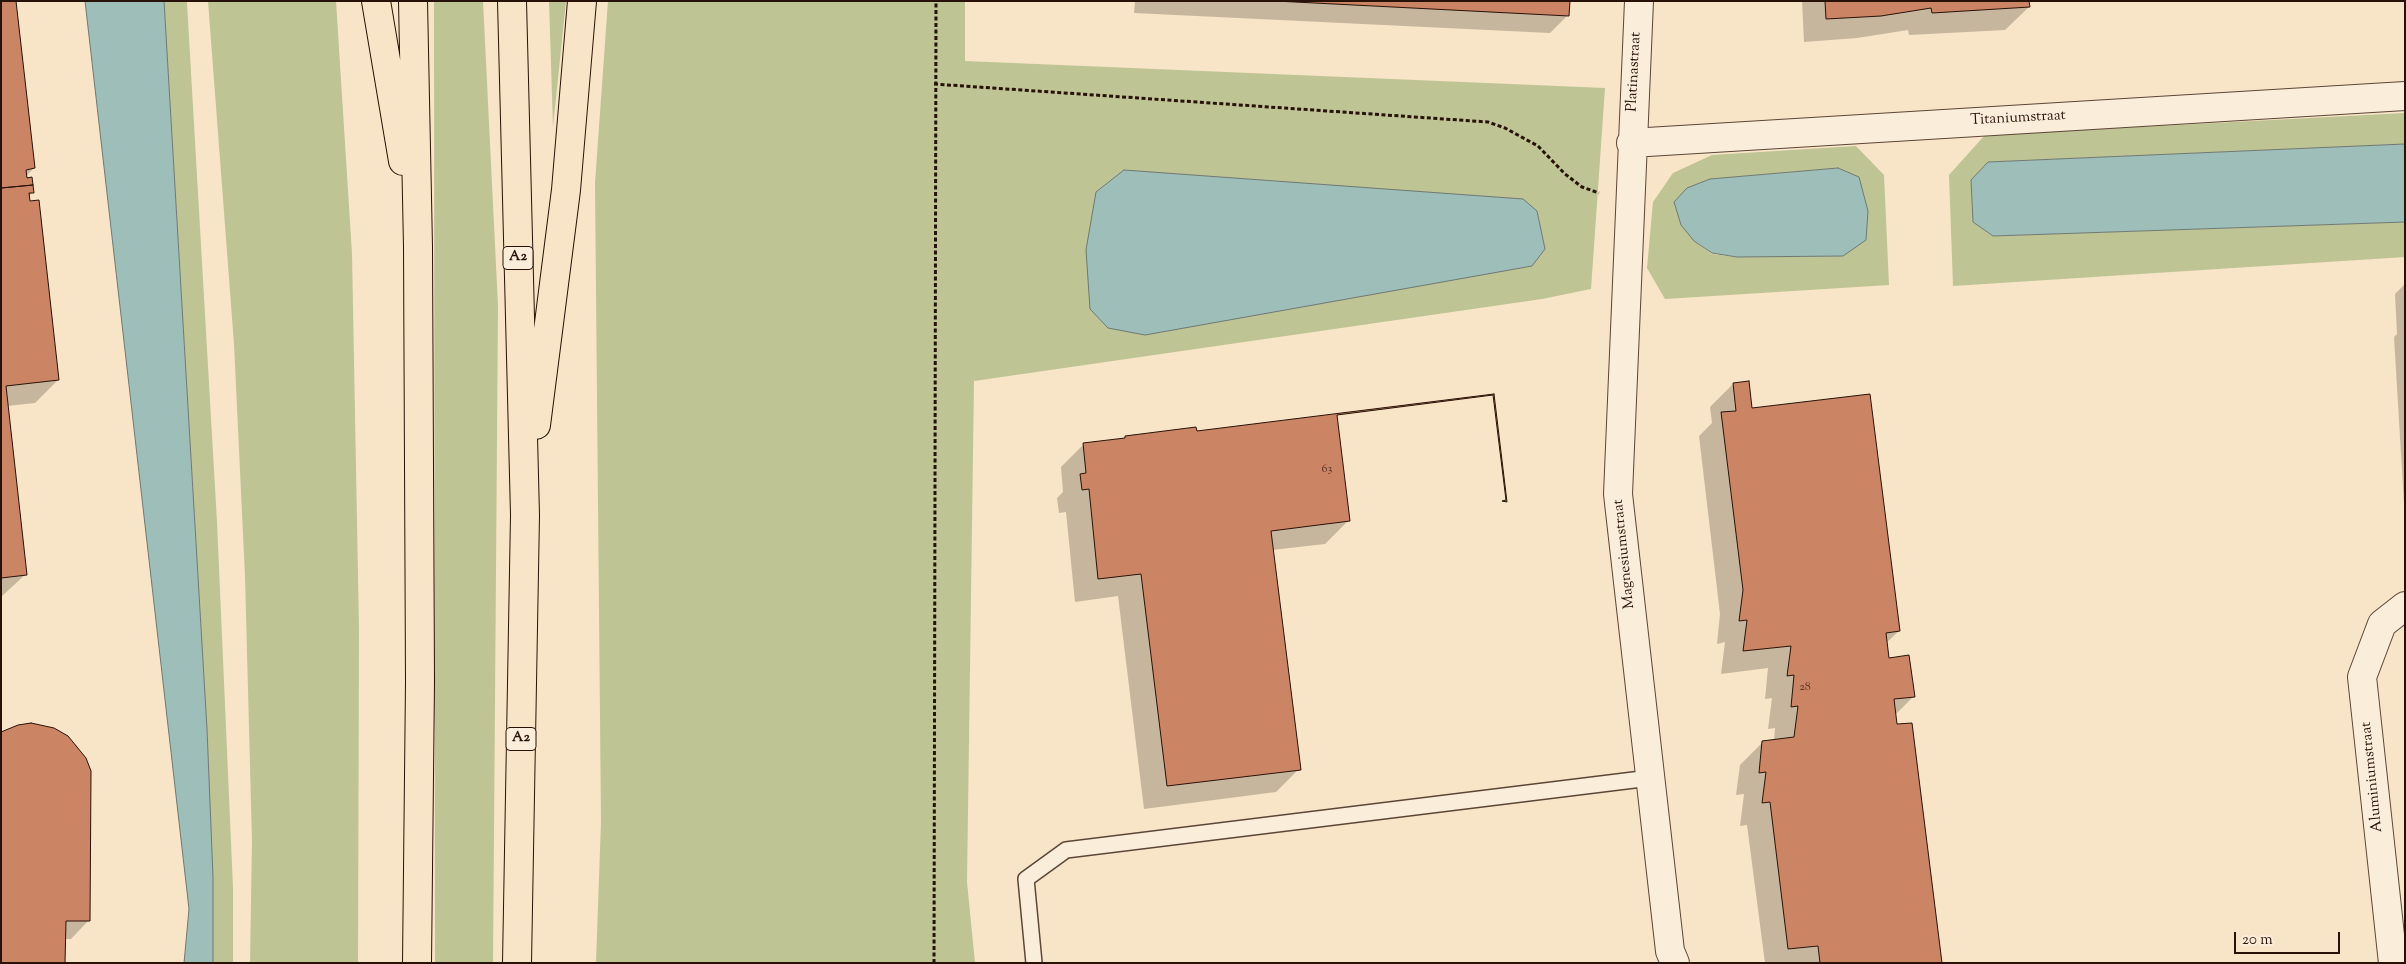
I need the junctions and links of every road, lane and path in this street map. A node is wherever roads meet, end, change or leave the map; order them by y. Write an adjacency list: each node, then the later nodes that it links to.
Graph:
1 (376, 1): 11 (highway)
2 (413, 1): 11 (highway)
3 (512, 1): 12 (highway, A2)
4 (582, 1): 12 (highway, A2)
5 (936, 1): 7 (path)
6 (1639, 1): 9 (street, Platinastraat)
7 (934, 84): 10 (path); 17 (path)
8 (2405, 96): 9 (street, Titaniumstraat)
9 (1632, 143): 10 (street, Magnesiumstraat)
10 (1629, 197): 14 (street, Magnesiumstraat)
11 (418, 247): 15 (highway)
12 (525, 515): 16 (highway, A2)
13 (2405, 606): 20 (street, Aluminiumstraat)
14 (1650, 778): 18 (lane); 19 (street, Magnesiumstraat)
15 (417, 963)
16 (517, 963)
17 (934, 963)
18 (1034, 963)
19 (1675, 963)
20 (2393, 963)

